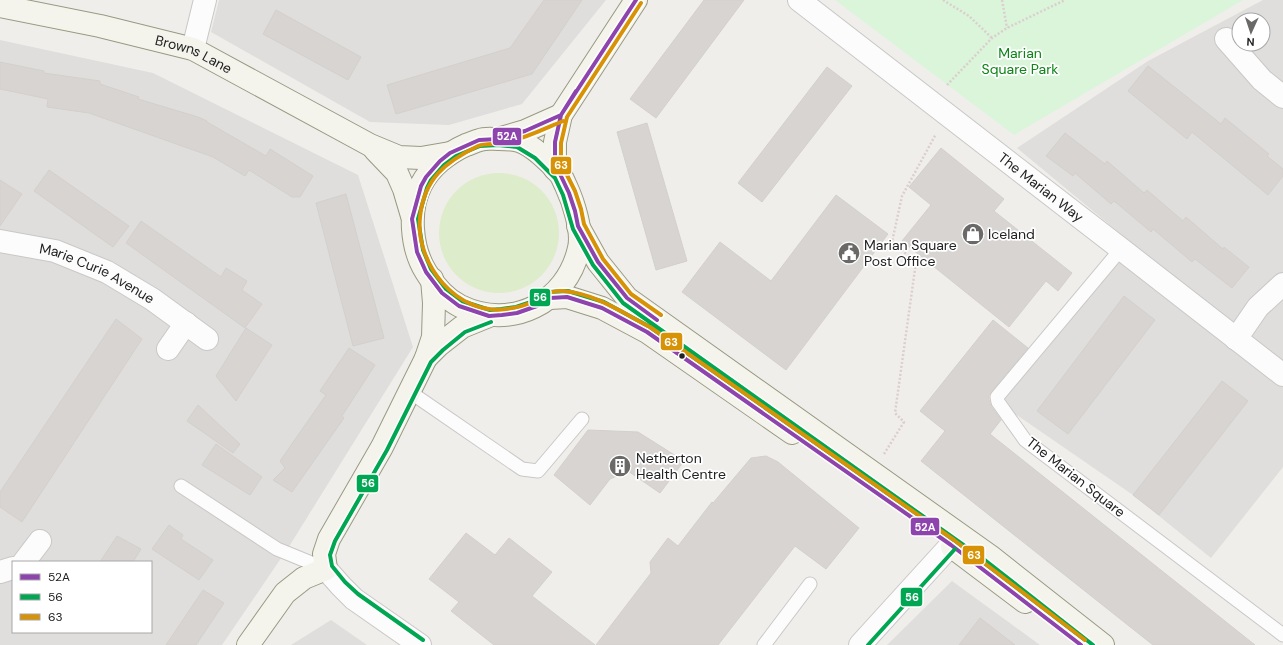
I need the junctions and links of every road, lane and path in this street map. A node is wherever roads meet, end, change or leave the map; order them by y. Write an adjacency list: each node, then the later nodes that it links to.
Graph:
1 (205, 0): 11 (street)
2 (636, 0): 15 (street)
3 (799, 0): 14 (street, The Marian Way)
4 (943, 0): 9 (path)
5 (1002, 0): 8 (path)
6 (1065, 0): 8 (path)
7 (0, 6): 11 (street, Browns Lane)
8 (1007, 28): 9 (path)
9 (992, 38): 12 (path)
10 (1226, 39): 13 (street)
11 (193, 49): 17 (street, Browns Lane)
12 (947, 85)
13 (1283, 97)
14 (947, 114): 23 (street, The Marian Way); 36 (path)
15 (561, 115): 16 (street); 19 (street)
16 (498, 138): 18 (street); 19 (street)
17 (370, 145): 18 (street, Browns Lane); 20 (street, Browns Lane)
18 (450, 153): 20 (street)
19 (555, 169): 21 (street)
20 (412, 219): 24 (street, Browns Lane)
21 (578, 226): 26 (street); 36 (street)
22 (0, 241): 28 (street, Marie Curie Avenue)
23 (1121, 249): 30 (street, The Marian Way); 45 (lane, The Marian Square)
24 (432, 280): 27 (street, Browns Lane); 32 (street)
25 (1283, 284): 30 (street)
26 (550, 298): 27 (street); 39 (street)
27 (489, 316): 32 (street)
28 (186, 323): 29 (street, Marie Curie Avenue); 31 (street)
29 (207, 338)
30 (1236, 339): 33 (street, The Marian Way)
31 (168, 349)
32 (426, 358): 34 (street)
33 (1283, 375)
34 (410, 392): 35 (lane); 42 (street)
35 (582, 419)
36 (873, 472): 51 (street)
37 (181, 486): 42 (lane)
38 (40, 541): 40 (street)
39 (951, 546): 49 (street); 50 (street)
40 (25, 561)
41 (12, 568): 43 (street)
42 (326, 569): 46 (street); 47 (street)
43 (0, 572)
44 (810, 584): 48 (lane)
45 (1283, 635)
46 (248, 645)
47 (420, 645)
48 (764, 645)
49 (860, 645)
50 (1081, 645)
51 (1103, 645)

